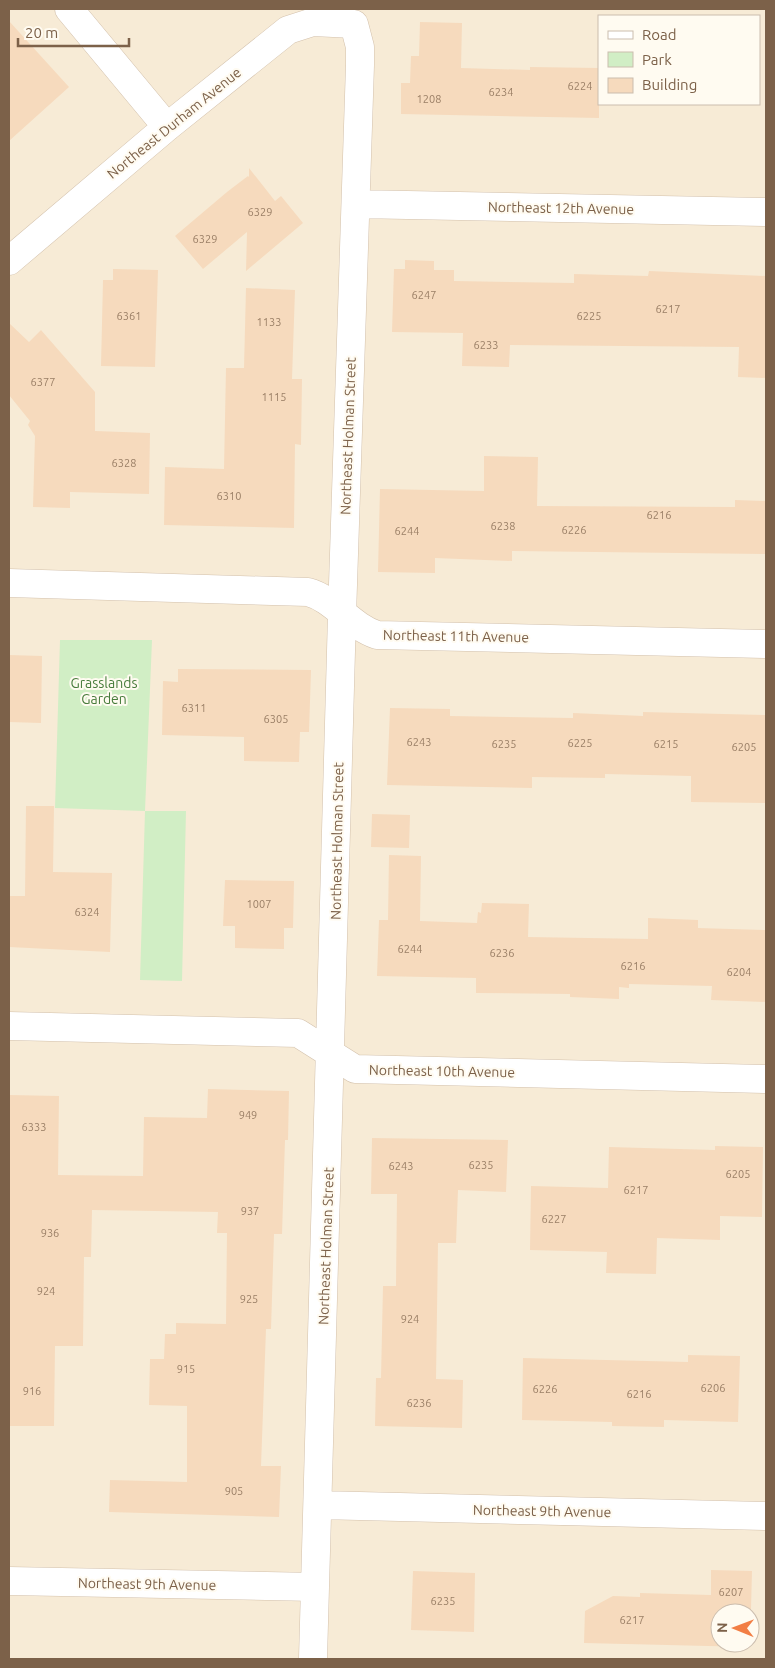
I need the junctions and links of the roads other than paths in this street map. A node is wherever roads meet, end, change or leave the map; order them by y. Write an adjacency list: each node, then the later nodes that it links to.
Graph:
1 (68, 9): 3 (street)
2 (354, 24): 3 (street, Northeast Durham Avenue); 4 (street, Northeast Holman Street)
3 (167, 127): 6 (street, Northeast Durham Avenue)
4 (356, 204): 5 (street, Northeast 12th Avenue); 8 (street, Northeast Holman Street)
5 (766, 212)
6 (9, 261)
7 (9, 583): 8 (street, Northeast 11th Avenue)
8 (342, 614): 9 (street, Northeast 11th Avenue); 11 (street, Northeast Holman Street)
9 (766, 644)
10 (9, 1026): 11 (street, Northeast 10th Avenue)
11 (332, 1054): 12 (street, Northeast 10th Avenue); 13 (street, Northeast Holman Street)
12 (766, 1079)
13 (319, 1506): 14 (street, Northeast 9th Avenue); 16 (street, Northeast Holman Street)
14 (766, 1516)
15 (9, 1581): 16 (street, Northeast 9th Avenue)
16 (315, 1587): 17 (street, Northeast Holman Street)
17 (313, 1659)

